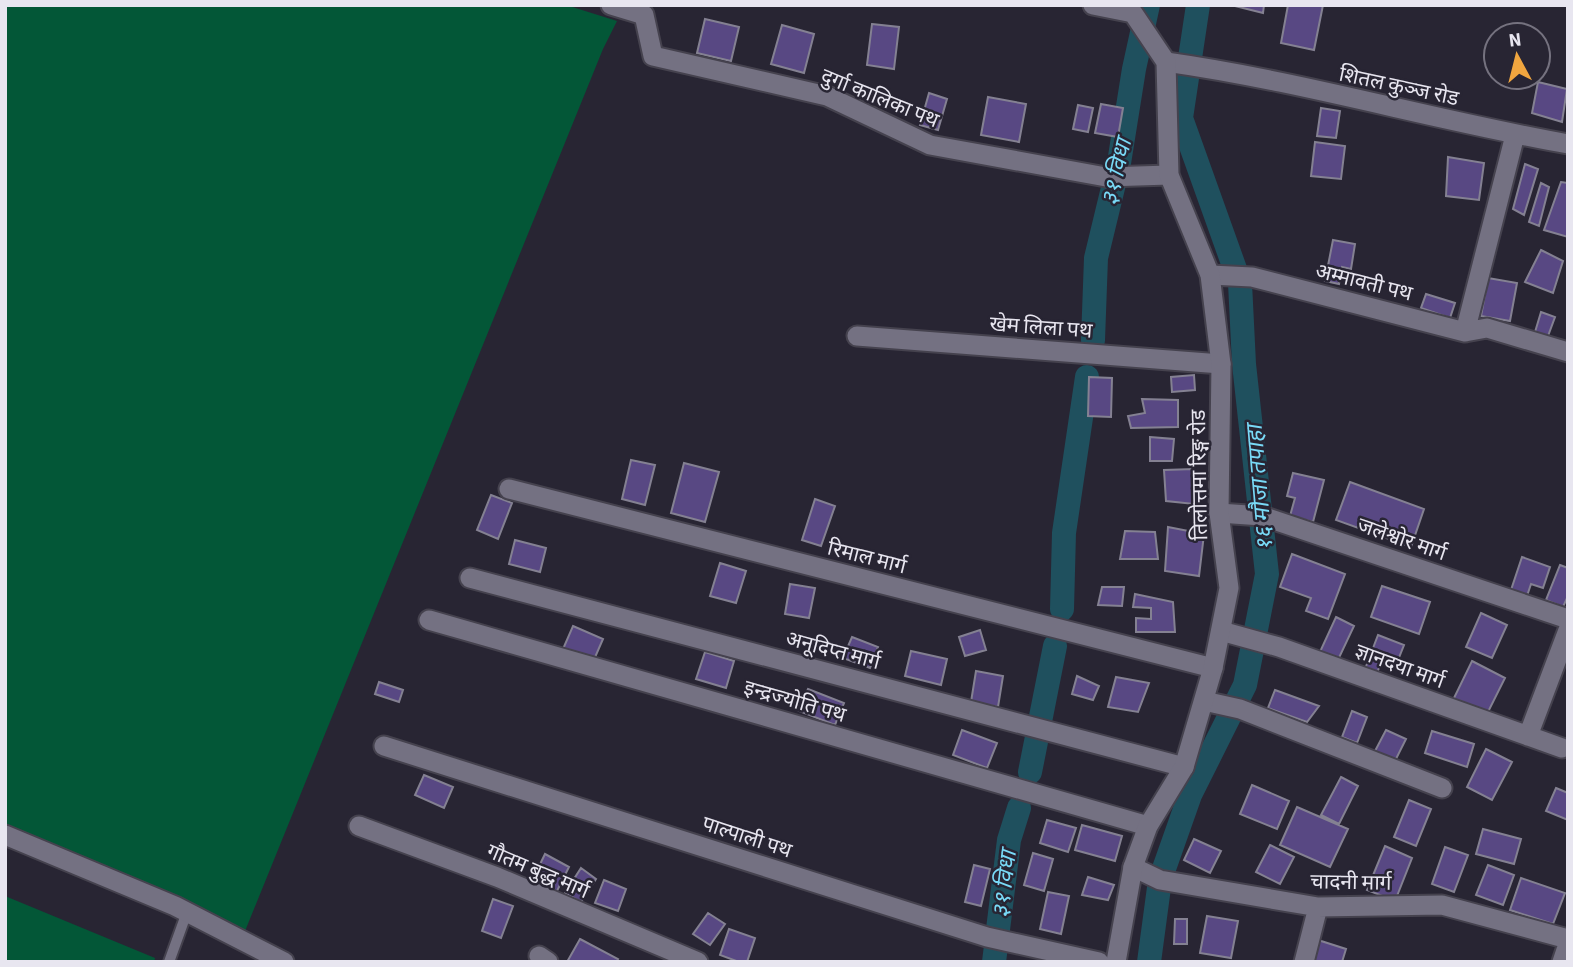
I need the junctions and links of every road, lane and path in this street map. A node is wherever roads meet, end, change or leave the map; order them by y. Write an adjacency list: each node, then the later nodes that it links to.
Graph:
1 (611, 5): 6 (street, दुर्गा कालिका पथ)
2 (1093, 5): 3 (street)
3 (1165, 61): 4 (street, शितल कुञ्ज रोड); 6 (street, तिलोत्तमा रिङ्ग रोड)
4 (1515, 135): 5 (street, शितल कुञ्ज रोड); 8 (street)
5 (1568, 144)
6 (1168, 175): 7 (street, तिलोत्तमा रिङ्ग रोड)
7 (1210, 275): 8 (street, अम्मावती पथ); 11 (street, तिलोत्तमा रिङ्ग रोड)
8 (1465, 332): 10 (street, अम्मावती पथ)
9 (857, 336): 11 (street, खेम लिला पथ)
10 (1568, 352)
11 (1221, 364): 13 (street, तिलोत्तमा रिङ्ग रोड)
12 (509, 489): 19 (street, रिमाल मार्ग)
13 (1220, 513): 15 (street, जलेश्वोर मार्ग); 18 (street, तिलोत्तमा रिङ्ग रोड)
14 (470, 578): 24 (street, अनूदिप्त मार्ग)
15 (1568, 619)
16 (429, 620): 27 (street, इन्द्रज्योति पथ)
17 (1568, 630): 21 (street)
18 (1221, 632): 19 (street, तिलोत्तमा रिङ्ग रोड); 21 (street, ज्ञानदया मार्ग)
19 (1213, 668): 20 (street, तिलोत्तमा रिङ्ग रोड)
20 (1204, 701): 24 (street, तिलोत्तमा रिङ्ग रोड); 25 (street)
21 (1528, 736): 23 (street, ज्ञानदया मार्ग)
22 (384, 746): 36 (street, पाल्पाली पथ)
23 (1562, 748)
24 (1184, 767): 27 (street, तिलोत्तमा रिङ्ग रोड)
25 (1442, 788)
26 (359, 826): 35 (street, गौतम बुद्ध मार्ग)
27 (1147, 827): 29 (street, तिलोत्तमा रिङ्ग रोड)
28 (5, 835): 31 (street)
29 (1133, 867): 30 (street, चादनी मार्ग); 37 (street, तिलोत्तमा रिङ्ग रोड)
30 (1318, 907): 32 (street, चादनी मार्ग); 38 (street)
31 (187, 912): 33 (lane); 34 (street)
32 (1568, 942): 39 (street)
33 (170, 962)
34 (284, 962)
35 (698, 962)
36 (1099, 962)
37 (1116, 962)
38 (1304, 962)
39 (1562, 962)

